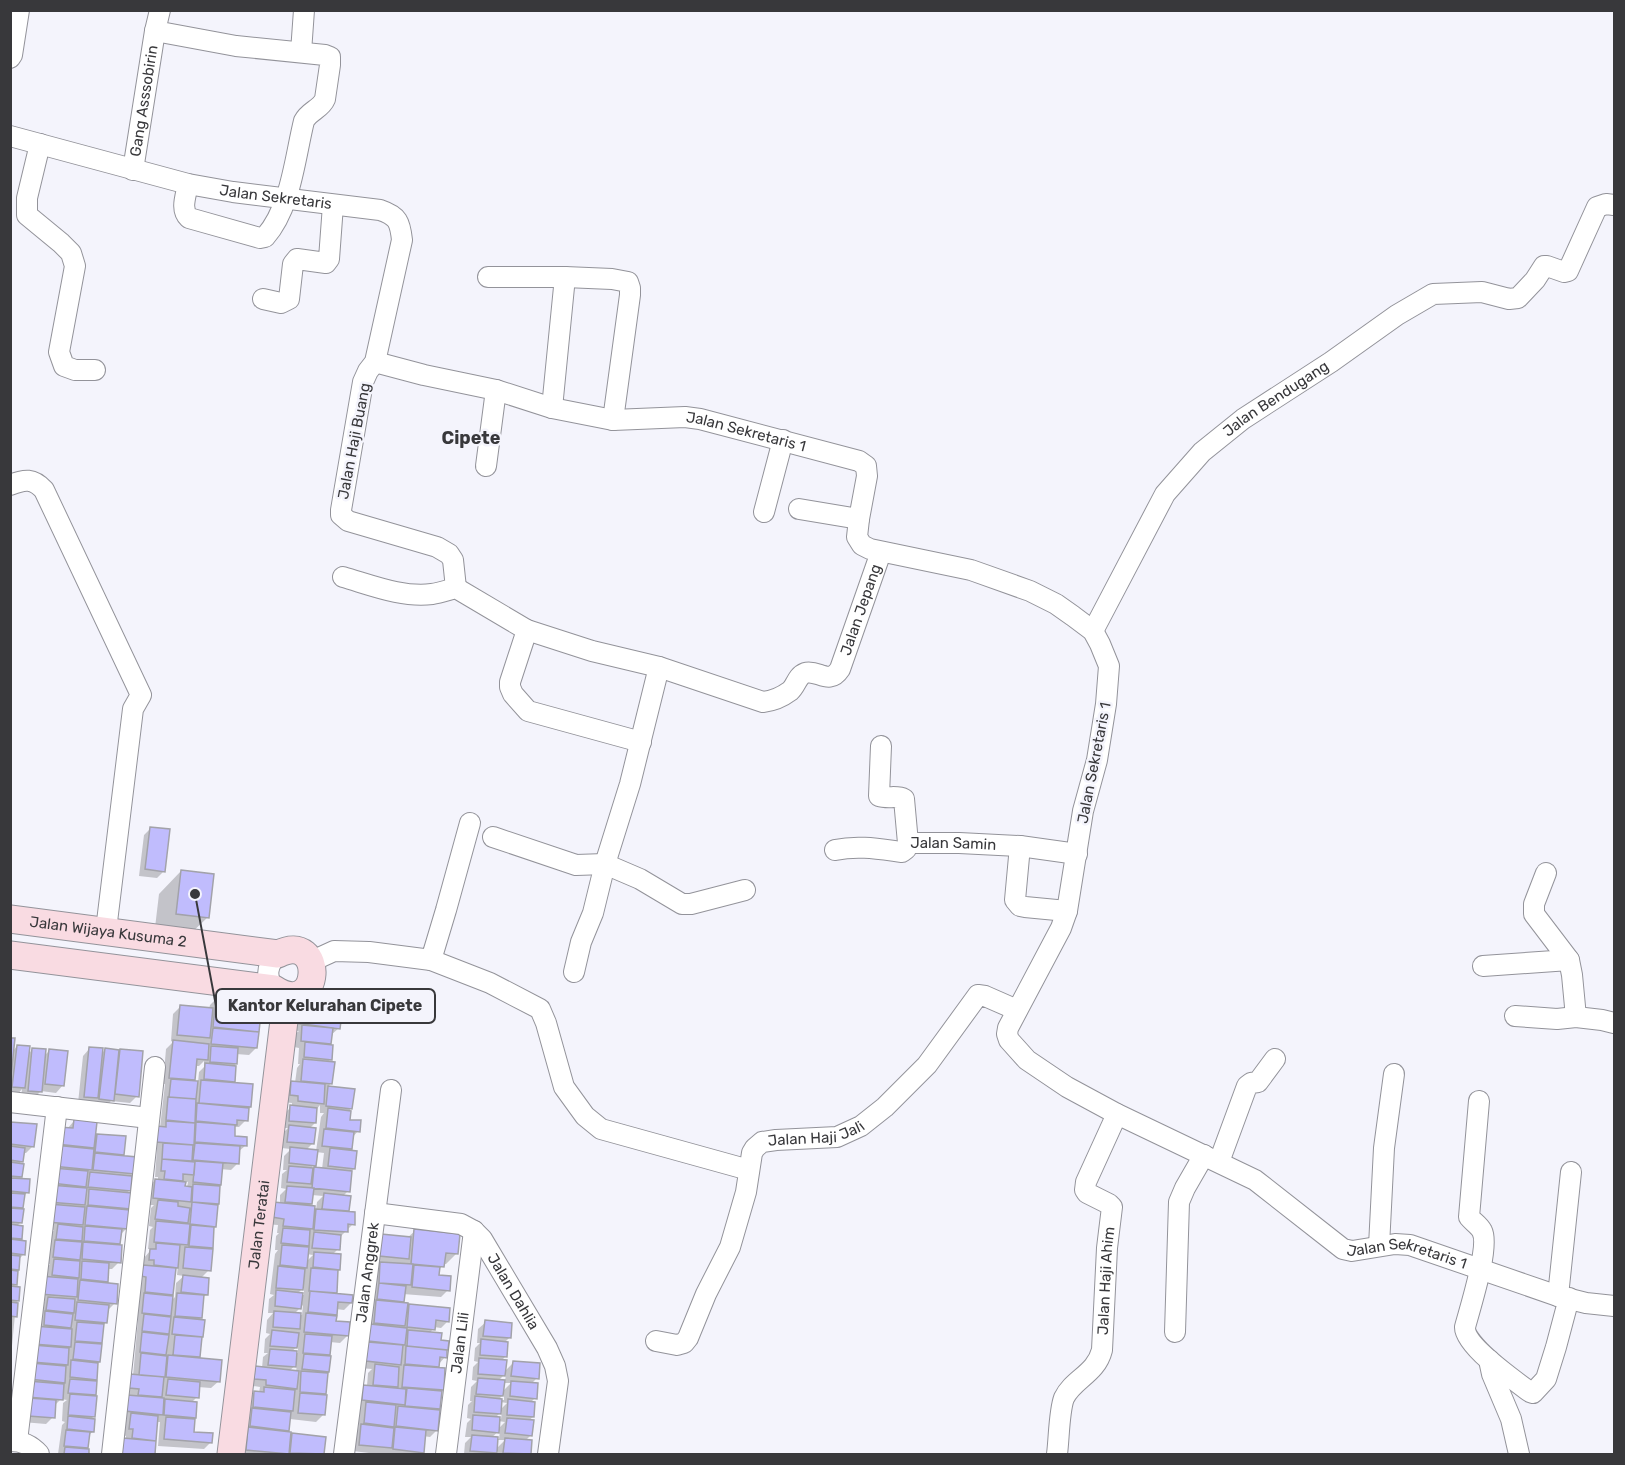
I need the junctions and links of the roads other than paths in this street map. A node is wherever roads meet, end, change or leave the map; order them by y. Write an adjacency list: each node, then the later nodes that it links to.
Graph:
1 (20, 10): 6 (street)
2 (160, 10): 4 (street, Gang Asssobirin)
3 (304, 10): 5 (street)
4 (155, 31): 5 (street); 9 (street, Gang Asssobirin)
5 (300, 52): 11 (street)
6 (10, 58)
7 (10, 136): 8 (street, Jalan Sekretaris)
8 (40, 144): 9 (street, Jalan Sekretaris); 18 (street)
9 (133, 170): 10 (street, Jalan Sekretaris)
10 (188, 184): 11 (street, Jalan Sekretaris); 11 (street)
11 (287, 199): 13 (street, Jalan Sekretaris)
12 (1614, 204): 32 (street, Jalan Bendugang)
13 (333, 205): 16 (street); 17 (street, Jalan Sekretaris)
14 (488, 277): 15 (street)
15 (565, 277): 20 (street); 21 (street)
16 (263, 299)
17 (375, 362): 19 (street, Jalan Sekretaris 1); 30 (street, Jalan Haji Buang)
18 (95, 370)
19 (496, 390): 20 (street, Jalan Sekretaris 1); 23 (street)
20 (552, 408): 21 (street, Jalan Sekretaris 1)
21 (613, 420): 22 (street, Jalan Sekretaris 1)
22 (783, 440): 26 (street); 27 (street, Jalan Sekretaris 1)
23 (486, 466)
24 (10, 485): 47 (street)
25 (799, 509): 27 (street)
26 (764, 512)
27 (859, 519): 28 (street, Jalan Sekretaris 1)
28 (881, 552): 32 (street, Jalan Sekretaris 1); 33 (street, Jalan Jepang)
29 (343, 577): 30 (street)
30 (456, 588): 31 (street)
31 (527, 630): 33 (street); 34 (street)
32 (1093, 631): 41 (street, Jalan Sekretaris 1)
33 (659, 667): 34 (street)
34 (640, 742): 42 (street)
35 (881, 746): 38 (street)
36 (470, 823): 50 (street)
37 (493, 837): 42 (street)
38 (908, 843): 39 (street, Jalan Samin); 40 (street, Jalan Samin)
39 (1020, 846): 41 (street, Jalan Samin); 45 (street)
40 (835, 850)
41 (1077, 854): 45 (street, Jalan Sekretaris 1)
42 (605, 864): 44 (street); 54 (street)
43 (1546, 873): 51 (street)
44 (745, 890)
45 (1067, 911): 56 (street, Jalan Sekretaris 1)
46 (10, 919): 47 (street, Jalan Wijaya Kusuma 2)
47 (106, 930): 48 (street, Jalan Wijaya Kusuma 2)
48 (278, 954): 52 (street, Jalan Wijaya Kusuma 2); 55 (street)
49 (10, 955): 55 (street)
50 (431, 960): 52 (street); 70 (street)
51 (1569, 960): 53 (street); 58 (street)
52 (310, 962): 55 (street)
53 (1484, 966)
54 (574, 972)
55 (281, 992): 84 (street, Jalan Teratai)
56 (1017, 1010): 67 (street, Jalan Sekretaris 1); 70 (street, Jalan Haji Jali)
57 (1515, 1016): 58 (street)
58 (1576, 1017): 59 (street)
59 (1614, 1023)
60 (1275, 1059): 69 (street)
61 (155, 1067): 68 (street)
62 (1394, 1074): 74 (street)
63 (391, 1090): 72 (street, Jalan Anggrek)
64 (1479, 1101): 75 (street)
65 (10, 1102): 66 (street)
66 (57, 1107): 68 (street); 81 (street)
67 (1117, 1114): 69 (street, Jalan Sekretaris 1); 88 (street, Jalan Haji Ahim)
68 (149, 1118): 83 (street)
69 (1211, 1158): 74 (street, Jalan Sekretaris 1); 78 (street)
70 (749, 1170): 79 (street, Jalan Haji Jali)
71 (1571, 1172): 76 (street)
72 (375, 1213): 73 (street); 85 (street, Jalan Anggrek)
73 (474, 1231): 86 (street, Jalan Lili); 87 (street, Jalan Dahlia)
74 (1378, 1246): 75 (street, Jalan Sekretaris 1)
75 (1480, 1269): 76 (street, Jalan Sekretaris 1); 80 (street)
76 (1564, 1297): 77 (street, Jalan Sekretaris 1); 80 (street)
77 (1614, 1306)
78 (1175, 1332)
79 (656, 1341)
80 (1489, 1360): 89 (street)
81 (14, 1441): 82 (street)
82 (39, 1455)
83 (112, 1455)
84 (231, 1455)
85 (344, 1455)
86 (446, 1455)
87 (548, 1455)
88 (1057, 1455)
89 (1519, 1455)

